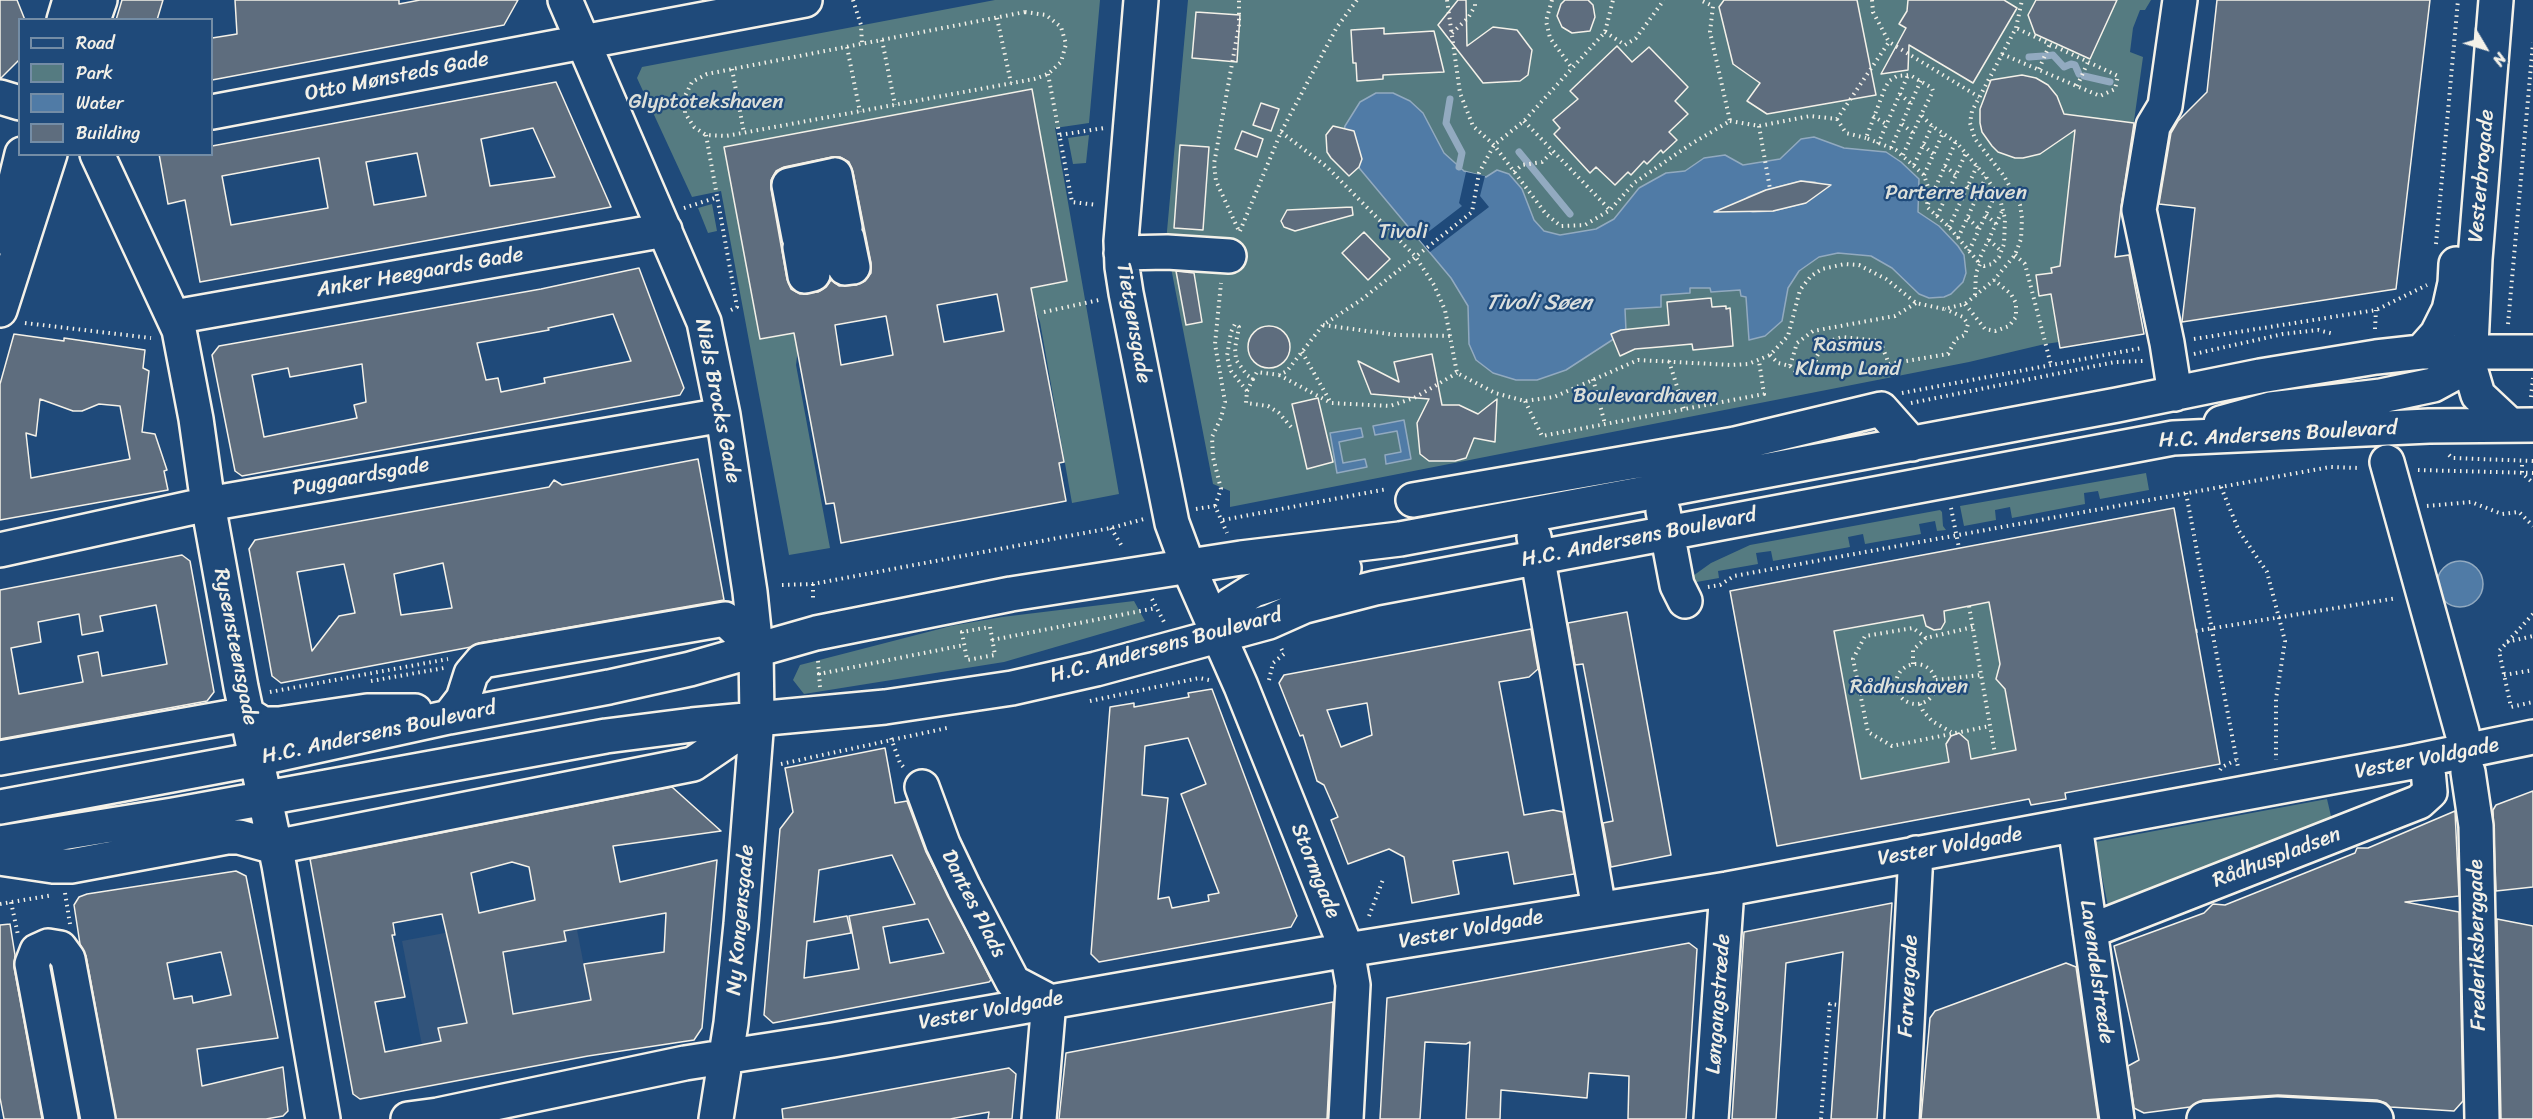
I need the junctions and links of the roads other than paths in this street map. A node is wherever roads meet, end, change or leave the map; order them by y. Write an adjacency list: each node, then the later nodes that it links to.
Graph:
1 (70, 0): 8 (street)
2 (99, 0): 9 (street)
3 (565, 0): 10 (street, Niels Brocks Gade)
4 (805, 0): 10 (street, Otto Mønsteds Gade)
5 (1141, 0): 21 (street, Tietgensgade)
6 (2180, 0): 27 (street)
7 (2496, 0): 14 (street, Vesterbrogade)
8 (65, 18)
9 (94, 18)
10 (583, 41): 13 (street, Otto Mønsteds Gade); 18 (street, Niels Brocks Gade)
11 (0, 97): 12 (street)
12 (18, 102)
13 (213, 112)
14 (2484, 139): 24 (street); 25 (street, Vesterbrogade)
15 (22, 156): 19 (street)
16 (50, 156): 22 (street)
17 (98, 156): 23 (street, Rysensteensgade)
18 (662, 223): 23 (street, Anker Heegaards Gade); 28 (street, Niels Brocks Gade)
19 (0, 242)
20 (1234, 244): 21 (street)
21 (1121, 253): 41 (street, Tietgensgade)
22 (11, 316)
23 (178, 329): 37 (street, Rysensteensgade)
24 (2421, 352): 25 (street, H.C. Andersens Boulevard); 27 (street, H.C. Andersens Boulevard)
25 (2471, 352): 26 (street, H.C. Andersens Boulevard); 29 (street, Vesterbrogade); 30 (street)
26 (2519, 352)
27 (2175, 394): 32 (street, H.C. Andersens Boulevard)
28 (723, 415): 37 (street, Puggaardsgade); 44 (street, Niels Brocks Gade)
29 (2524, 418): 30 (street, H.C. Andersens Boulevard)
30 (2173, 438): 38 (street, H.C. Andersens Boulevard)
31 (1735, 444): 32 (street); 34 (street); 36 (street)
32 (1912, 444): 34 (street, H.C. Andersens Boulevard)
33 (2388, 465): 48 (street)
34 (1742, 476): 35 (street, H.C. Andersens Boulevard)
35 (1660, 491): 38 (street); 39 (street, H.C. Andersens Boulevard)
36 (1413, 500)
37 (208, 504): 40 (street, Puggaardsgade); 45 (street, Rysensteensgade)
38 (1667, 532): 39 (street, H.C. Andersens Boulevard); 42 (street)
39 (1534, 536): 41 (street, H.C. Andersens Boulevard); 43 (street, H.C. Andersens Boulevard); 63 (street)
40 (0, 550)
41 (1188, 566): 43 (street, Tietgensgade); 44 (street, H.C. Andersens Boulevard)
42 (1680, 590)
43 (1219, 635): 47 (street, H.C. Andersens Boulevard); 65 (street, Stormgade)
44 (756, 649): 46 (street, H.C. Andersens Boulevard); 46 (street); 47 (street, Niels Brocks Gade)
45 (245, 705): 46 (street); 50 (street); 51 (street, Rysensteensgade)
46 (449, 717): 51 (street, H.C. Andersens Boulevard)
47 (757, 720): 55 (street, H.C. Andersens Boulevard); 59 (street, H.C. Andersens Boulevard); 67 (street, Ny Kongensgade)
48 (2462, 732)
49 (2533, 737): 52 (street, Vester Voldgade)
50 (0, 758)
51 (257, 759): 55 (street, Rysensteensgade); 56 (street, H.C. Andersens Boulevard)
52 (2427, 759): 57 (street, Vester Voldgade); 64 (street, Rådhuspladsen)
53 (2468, 772): 81 (street, Frederiksberggade)
54 (922, 787): 66 (street, Dantes Plads)
55 (265, 798): 58 (street, H.C. Andersens Boulevard); 59 (street, Rysensteensgade)
56 (0, 807)
57 (2074, 825): 60 (street, Vester Voldgade); 64 (street, Lavendelstræde)
58 (0, 843)
59 (275, 846): 61 (street); 71 (street, Rysensteensgade)
60 (1916, 853): 62 (street, Vester Voldgade); 77 (street, Farvergade)
61 (0, 858)
62 (1726, 889): 63 (street, Vester Voldgade); 76 (street, Løngangstræde)
63 (1599, 909): 65 (street, Vester Voldgade)
64 (2090, 931): 78 (street, Lavendelstræde)
65 (1347, 950): 66 (street, Vester Voldgade); 75 (street, Stormgade)
66 (1049, 1001): 67 (street, Vester Voldgade); 74 (street)
67 (726, 1056): 68 (street, Vester Voldgade); 73 (street, Ny Kongensgade)
68 (505, 1110): 72 (street, Vester Voldgade)
69 (61, 1119): 70 (street)
70 (98, 1119)
71 (323, 1119)
72 (408, 1119)
73 (716, 1119)
74 (1039, 1119)
75 (1346, 1119)
76 (1711, 1119)
77 (1902, 1119)
78 (2116, 1119)
79 (2204, 1119): 80 (street)
80 (2376, 1119)
81 (2482, 1119)

